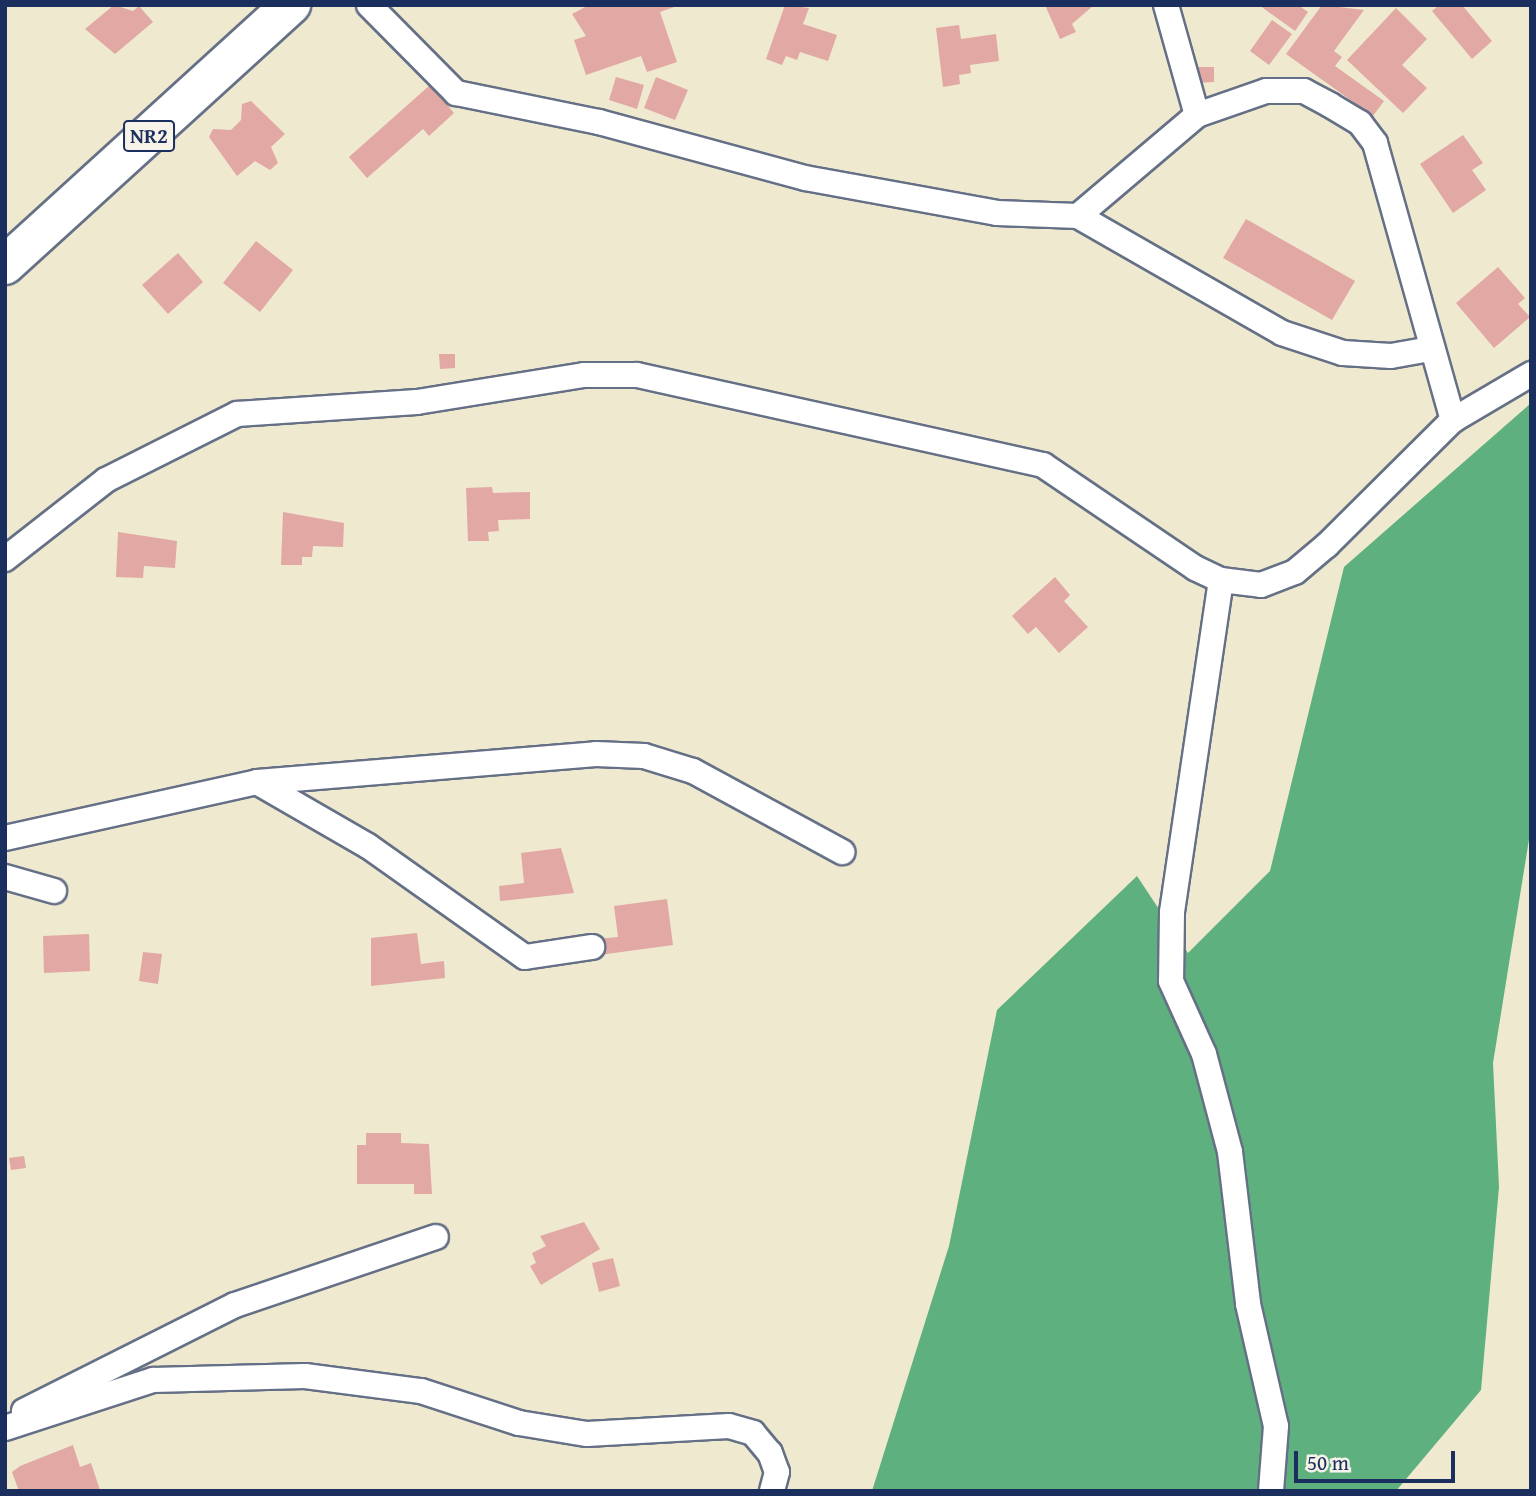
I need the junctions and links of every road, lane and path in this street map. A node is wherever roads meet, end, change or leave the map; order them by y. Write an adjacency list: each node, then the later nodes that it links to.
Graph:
1 (291, 5): 6 (highway, NR2)
2 (369, 5): 5 (street)
3 (1166, 5): 4 (street)
4 (1197, 115): 5 (street); 7 (street)
5 (1078, 216): 7 (street)
6 (5, 265)
7 (1430, 349): 9 (street)
8 (1531, 374): 9 (street)
9 (1453, 420): 11 (street)
10 (5, 559): 11 (street)
11 (1221, 580): 22 (street)
12 (257, 782): 13 (street); 14 (street); 17 (street)
13 (5, 838)
14 (842, 852)
15 (5, 877): 16 (street)
16 (54, 891)
17 (592, 947)
18 (436, 1237): 19 (street)
19 (5, 1422)
20 (5, 1428): 21 (street)
21 (772, 1491)
22 (1271, 1491)

